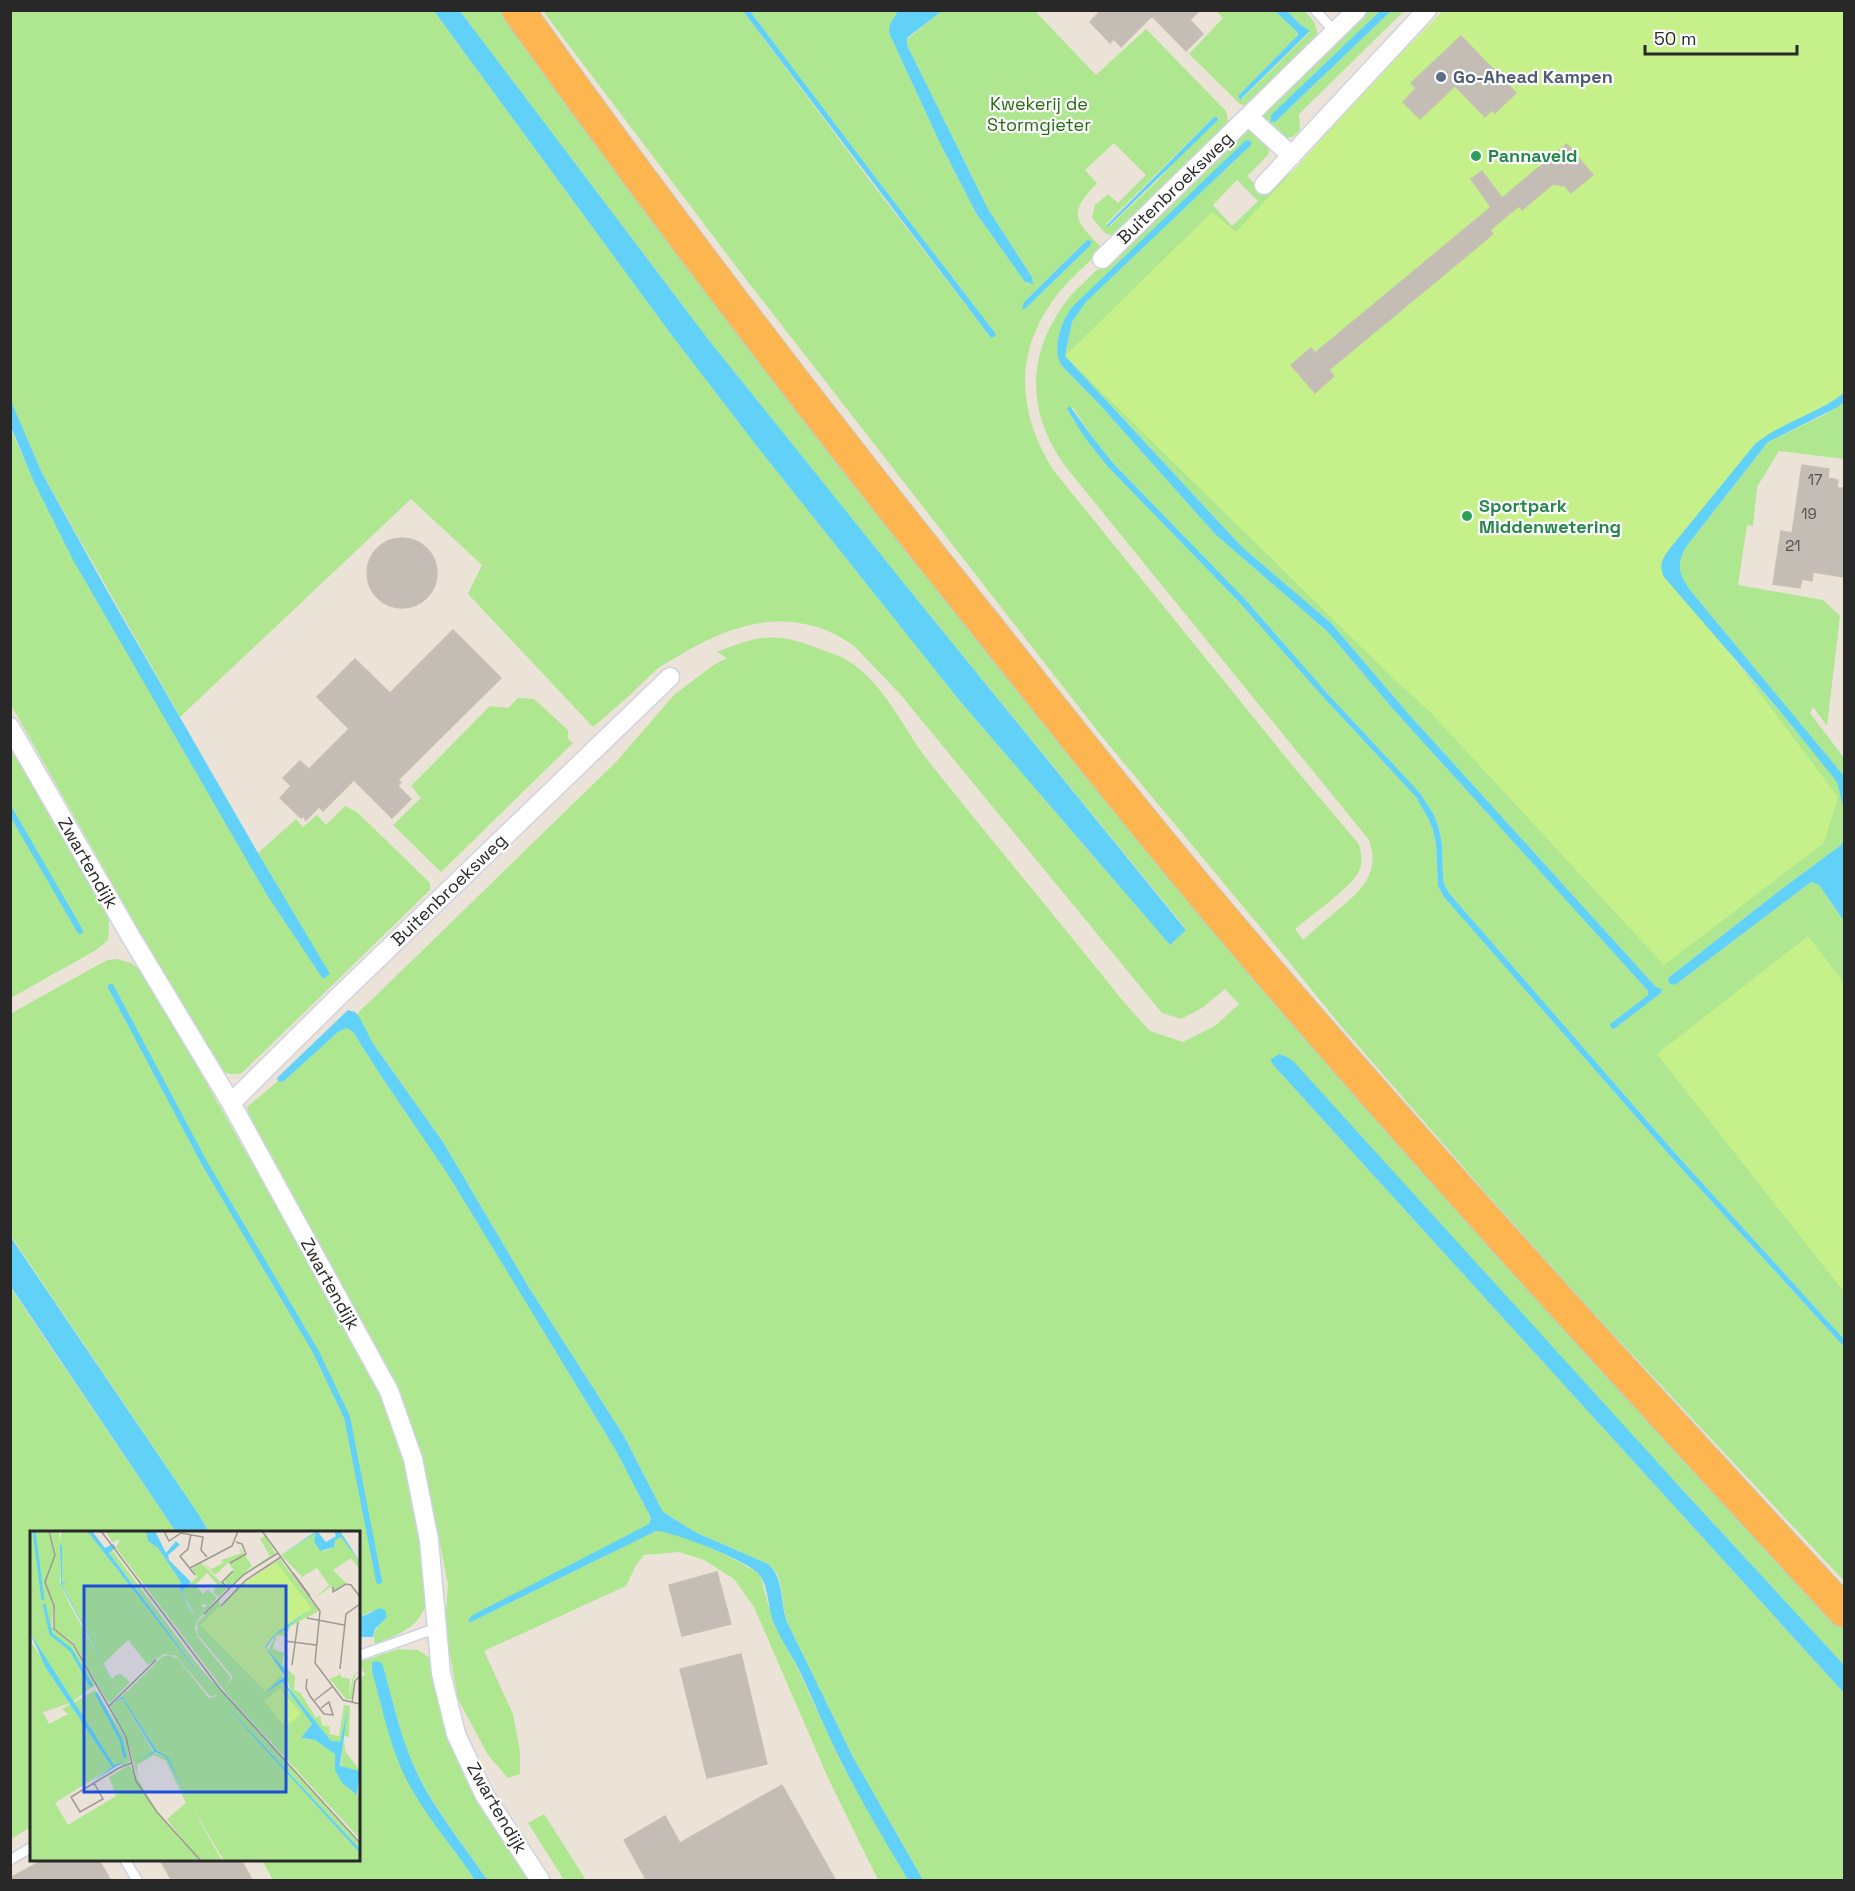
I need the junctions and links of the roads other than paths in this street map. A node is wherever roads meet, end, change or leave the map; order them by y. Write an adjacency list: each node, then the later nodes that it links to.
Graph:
1 (518, 10): 15 (highway)
2 (535, 10): 14 (highway)
3 (1315, 10): 6 (lane)
4 (1357, 10): 6 (street, Buitenbroeksweg)
5 (1427, 10): 8 (street)
6 (1335, 32): 7 (street, Buitenbroeksweg)
7 (1249, 117): 8 (street, Buitenbroeksweg); 10 (street, Buitenbroeksweg)
8 (1292, 156): 9 (street)
9 (1264, 185)
10 (1102, 259)
11 (670, 678): 13 (street, Buitenbroeksweg)
12 (10, 727): 13 (street, Zwartendijk)
13 (231, 1103): 16 (street, Zwartendijk)
14 (1845, 1593)
15 (1845, 1611)
16 (437, 1628): 17 (lane); 22 (street, Zwartendijk)
17 (360, 1655)
18 (30, 1848): 19 (lane)
19 (10, 1860)
20 (126, 1861): 21 (lane)
21 (137, 1881)
22 (540, 1881)

